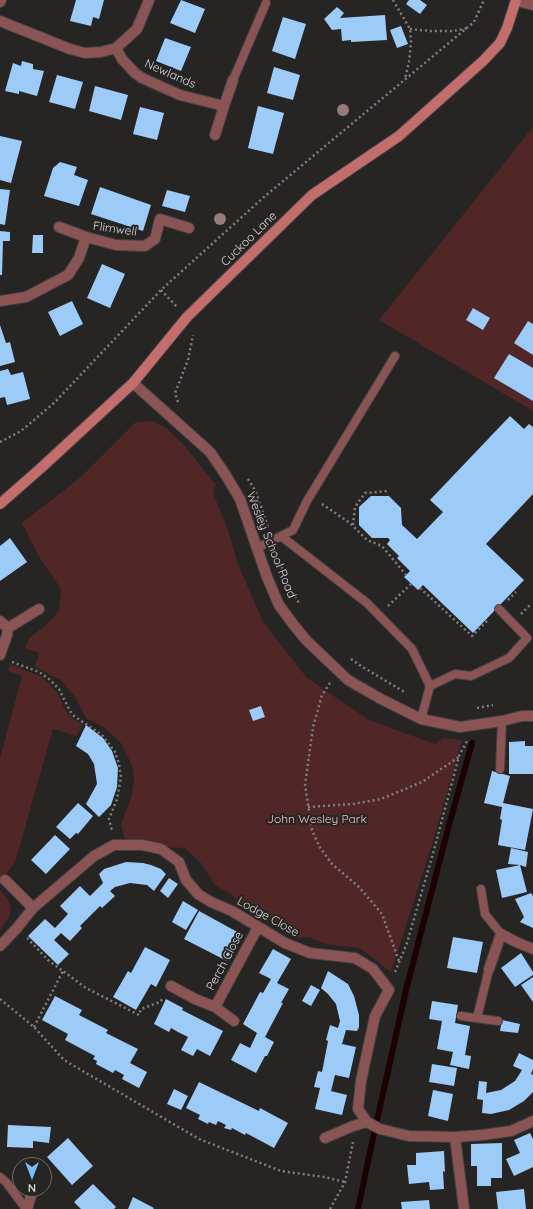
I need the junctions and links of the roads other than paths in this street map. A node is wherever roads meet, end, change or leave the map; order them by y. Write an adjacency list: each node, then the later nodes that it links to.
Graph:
1 (149, 0): 6 (street)
2 (516, 1): 4 (street); 15 (street, Cuckoo Lane)
3 (266, 3): 7 (lane)
4 (533, 5)
5 (0, 21): 6 (street)
6 (116, 48): 8 (street, Newlands)
7 (233, 80): 8 (street)
8 (224, 106): 9 (street)
9 (215, 135)
10 (59, 227): 12 (street)
11 (189, 228): 12 (street, Flimwell)
12 (86, 237): 13 (street, Flimwell)
13 (0, 301)
14 (395, 356): 17 (lane)
15 (133, 383): 16 (street, Cuckoo Lane); 18 (street, Wesley School Road)
16 (0, 504)
17 (281, 536): 18 (lane); 23 (lane)
18 (257, 548): 25 (street, Wesley School Road)
19 (39, 609): 21 (street)
20 (499, 609): 23 (lane)
21 (4, 625): 22 (street)
22 (4, 658)
23 (430, 686): 25 (lane)
24 (533, 716): 26 (street, Wesley School Road)
25 (421, 719): 26 (street, Wesley School Road)
26 (502, 721): 27 (lane)
27 (500, 769)
28 (5, 880): 30 (street)
29 (481, 889): 32 (lane)
30 (33, 908): 31 (street, Lodge Close); 33 (street, Lodge Close)
31 (258, 927): 37 (street, Perch Close); 43 (street, Lodge Close)
32 (501, 934): 34 (street); 35 (street)
33 (0, 946)
34 (533, 949)
35 (489, 969): 39 (lane)
36 (171, 986): 37 (street, Perch Close)
37 (215, 1007): 40 (street, Perch Close)
38 (461, 1016): 39 (lane)
39 (477, 1018): 41 (lane)
40 (234, 1021)
41 (498, 1021)
42 (533, 1121): 44 (street)
43 (367, 1122): 44 (street); 45 (street)
44 (455, 1137): 49 (street)
45 (325, 1138)
46 (0, 1177): 48 (lane)
47 (30, 1197): 48 (street)
48 (26, 1209)
49 (464, 1209)

